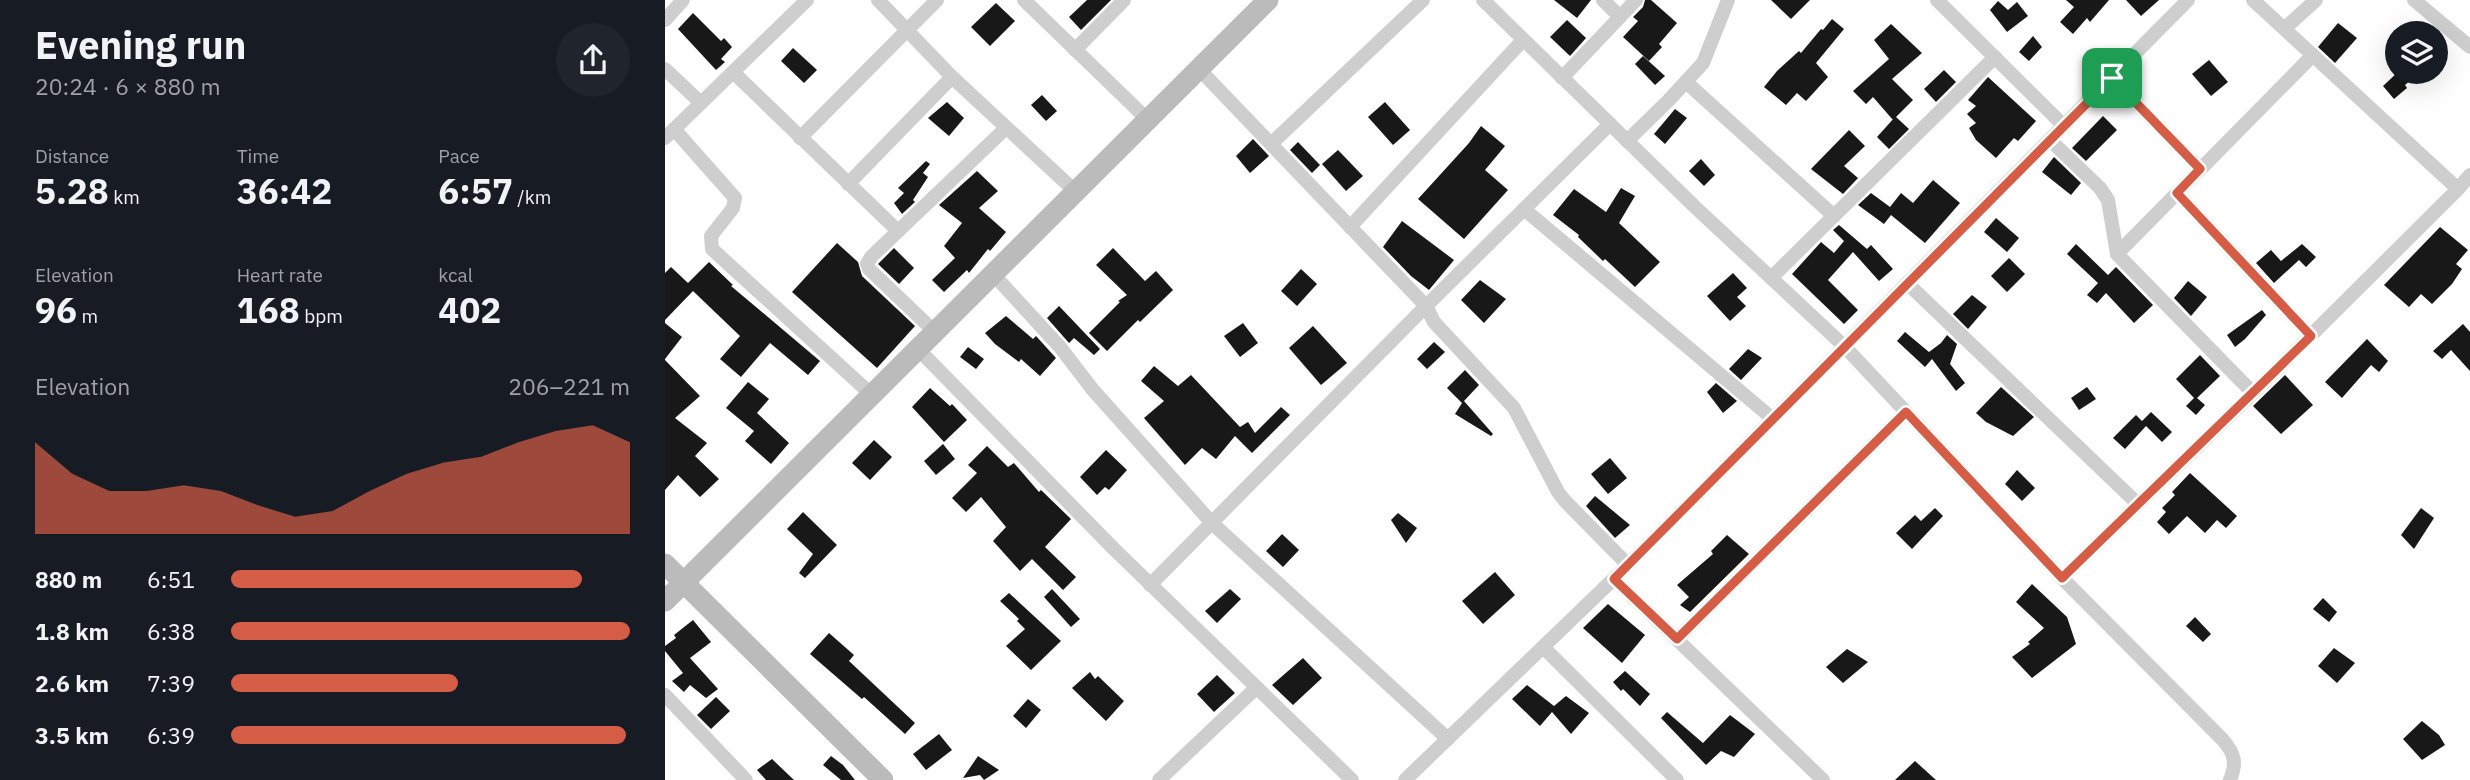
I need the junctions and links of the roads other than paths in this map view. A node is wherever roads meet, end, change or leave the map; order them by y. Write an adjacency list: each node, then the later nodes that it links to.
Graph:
1 (807, 0): 29 (street)
2 (878, 0): 20 (street)
3 (937, 0): 20 (street)
4 (1024, 0): 24 (street)
5 (1124, 0): 24 (street)
6 (1268, 0): 28 (street)
7 (1423, 0): 43 (street)
8 (1483, 0): 22 (street)
9 (1603, 0): 18 (street)
10 (1636, 0): 18 (street)
11 (1937, 0): 26 (street)
12 (2253, 0): 21 (street)
13 (2316, 0): 21 (street)
14 (2414, 0): 23 (street)
15 (1724, 1): 33 (street)
16 (678, 2): 19 (street)
17 (2183, 2): 32 (street)
18 (1620, 17): 31 (street)
19 (665, 20)
20 (906, 29): 30 (street); 40 (street)
21 (2285, 29): 25 (street)
22 (1523, 40): 31 (street); 52 (street)
23 (2470, 47)
24 (1075, 50): 35 (street)
25 (2313, 55): 44 (street); 47 (street)
26 (1995, 57): 37 (street); 51 (street)
27 (665, 69): 34 (street)
28 (1199, 69): 35 (street); 43 (street)
29 (733, 72): 34 (street); 40 (street)
30 (952, 77): 38 (street); 46 (street)
31 (1562, 78): 36 (street)
32 (2112, 78): 37 (street); 44 (street)
33 (1686, 82): 42 (street); 51 (street)
34 (701, 103): 39 (street)
35 (1148, 120): 48 (street)
36 (1610, 124): 42 (street); 50 (street)
37 (2064, 126): 41 (street)
38 (1006, 128): 48 (street); 53 (street)
39 (670, 134): 64 (street)
40 (800, 138): 46 (street)
41 (2050, 139): 54 (street); 57 (street)
42 (1627, 141): 56 (street)
43 (1271, 144): 52 (street)
44 (2200, 169): 49 (street)
45 (2470, 175): 47 (street)
46 (848, 184): 53 (street)
47 (2458, 189): 60 (street)
48 (1076, 192): 55 (street)
49 (2177, 193): 54 (street); 60 (street)
50 (1524, 209): 58 (street); 66 (street)
51 (1833, 216): 56 (street)
52 (1350, 227): 58 (street)
53 (898, 231): 59 (street)
54 (2117, 254): 63 (street)
55 (993, 274): 59 (street); 68 (street)
56 (1770, 278): 61 (street)
57 (1907, 283): 61 (street); 67 (street)
58 (1426, 306): 68 (street); 70 (street)
59 (935, 332): 62 (street)
60 (2311, 336): 63 (street)
61 (1844, 346): 65 (street); 66 (street)
62 (918, 349): 64 (street); 74 (street)
63 (2253, 393): 67 (street)
64 (872, 395): 73 (street)
65 (1906, 412): 71 (street); 76 (street)
66 (1773, 419): 70 (street)
67 (2138, 504): 71 (street)
68 (1212, 523): 74 (street); 80 (street)
69 (665, 564): 73 (street)
70 (1628, 565): 72 (street)
71 (2062, 578): 88 (street)
72 (1614, 579): 76 (street); 77 (street)
73 (683, 582): 75 (street); 82 (street)
74 (1150, 585): 78 (street)
75 (665, 601)
76 (1677, 639): 87 (street)
77 (1543, 647): 80 (street); 86 (street)
78 (1256, 688): 83 (street); 84 (street)
79 (665, 695): 81 (street)
80 (1448, 739): 85 (street)
81 (746, 780)
82 (883, 780)
83 (1159, 780)
84 (1352, 780)
85 (1405, 780)
86 (1677, 780)
87 (1823, 780)
88 (2230, 780)

